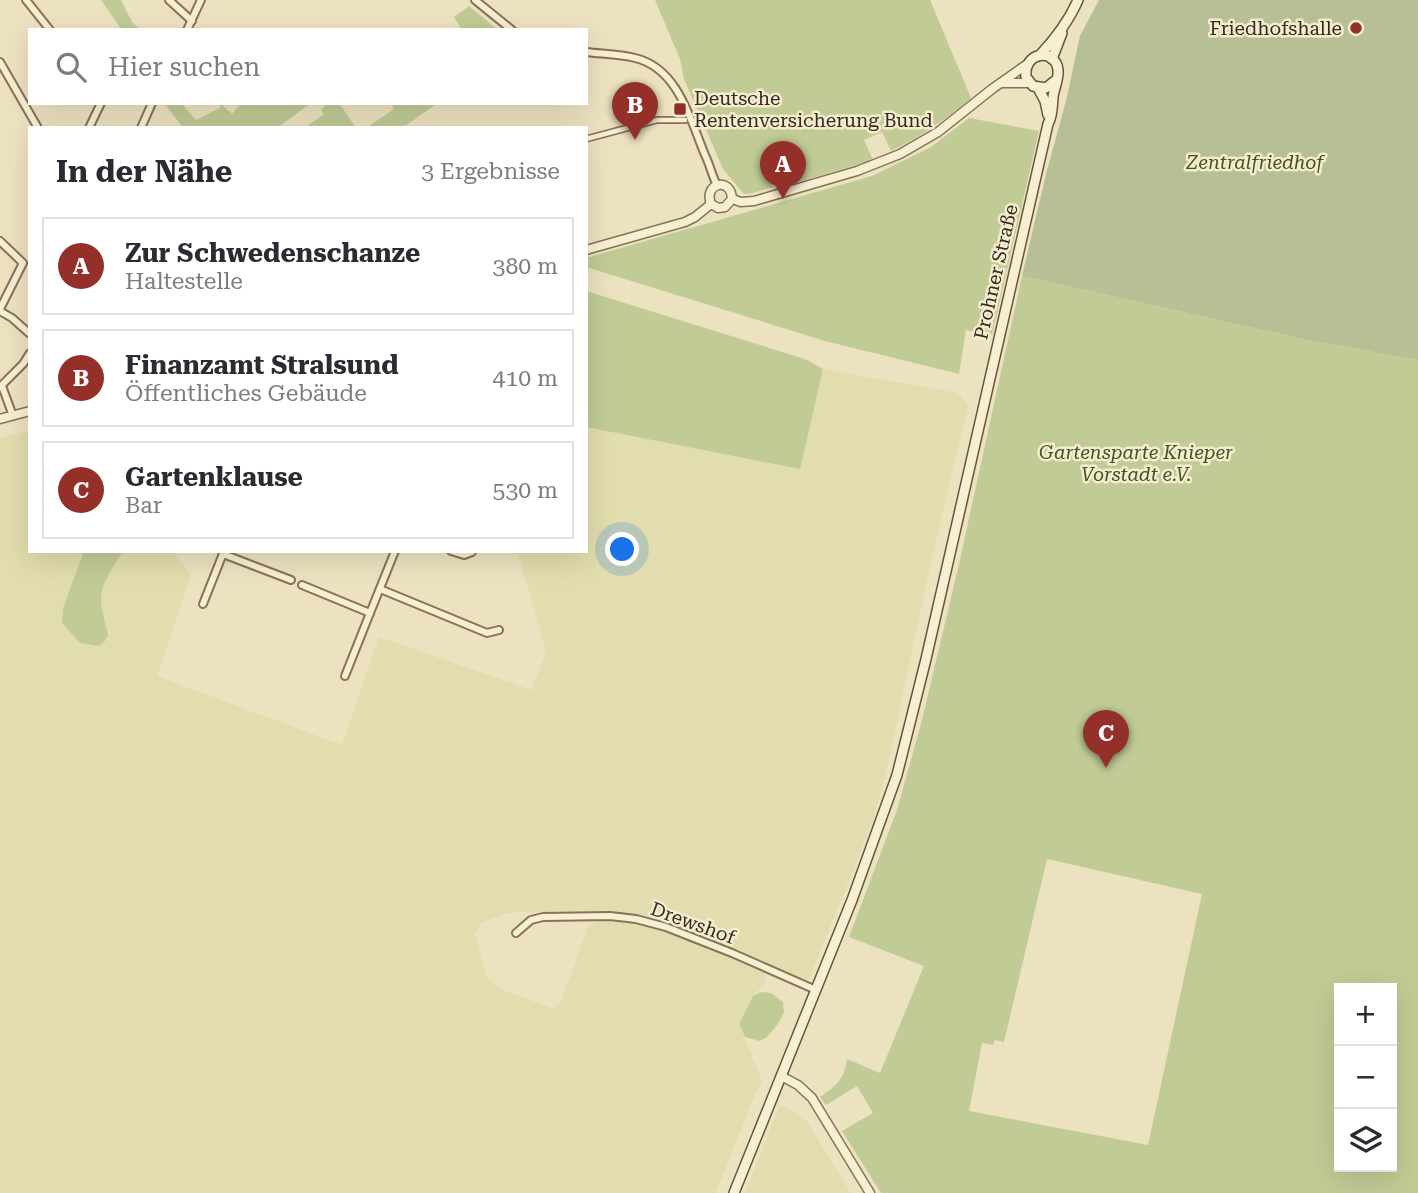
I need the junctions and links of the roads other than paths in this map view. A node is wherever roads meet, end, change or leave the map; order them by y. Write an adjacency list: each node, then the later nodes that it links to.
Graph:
1 (26, 0): 7 (street)
2 (169, 0): 6 (street)
3 (201, 0): 6 (street)
4 (475, 0): 9 (street)
5 (1077, 0): 10 (main road)
6 (192, 21): 8 (street)
7 (48, 28)
8 (188, 28)
9 (510, 28)
10 (1063, 28): 12 (main road); 13 (main road)
11 (588, 52): 27 (street)
12 (1040, 55): 13 (main road); 15 (main road)
13 (1052, 59): 16 (main road)
14 (0, 62): 23 (street)
15 (1026, 65): 17 (street); 18 (main road)
16 (1056, 80): 18 (main road); 22 (main road, Prohner Straße)
17 (1000, 84): 18 (street); 28 (street)
18 (1034, 86): 22 (main road, Prohner Straße)
19 (100, 105): 24 (street)
20 (151, 105): 25 (street)
21 (685, 120): 26 (street)
22 (1048, 124): 49 (main road, Prohner Straße)
23 (37, 126)
24 (90, 126)
25 (142, 126)
26 (588, 138)
27 (717, 185): 28 (street); 29 (street)
28 (732, 199): 29 (street)
29 (711, 204): 31 (street)
30 (0, 241): 32 (street)
31 (588, 249)
32 (0, 310): 33 (street)
33 (28, 332)
34 (28, 356): 35 (street)
35 (1, 386): 37 (street)
36 (28, 412): 37 (street)
37 (13, 416): 38 (street)
38 (0, 419)
39 (224, 553): 41 (street); 44 (street)
40 (394, 553): 43 (street)
41 (291, 580): 42 (street)
42 (302, 585): 45 (street)
43 (380, 589): 45 (street); 46 (street)
44 (203, 604)
45 (370, 612): 47 (street)
46 (499, 631)
47 (345, 676)
48 (516, 933): 49 (street, Drewshof)
49 (816, 990): 50 (main road, Prohner Straße)
50 (781, 1076): 51 (main road, Prohner Straße); 52 (street)
51 (734, 1193)
52 (870, 1193)

